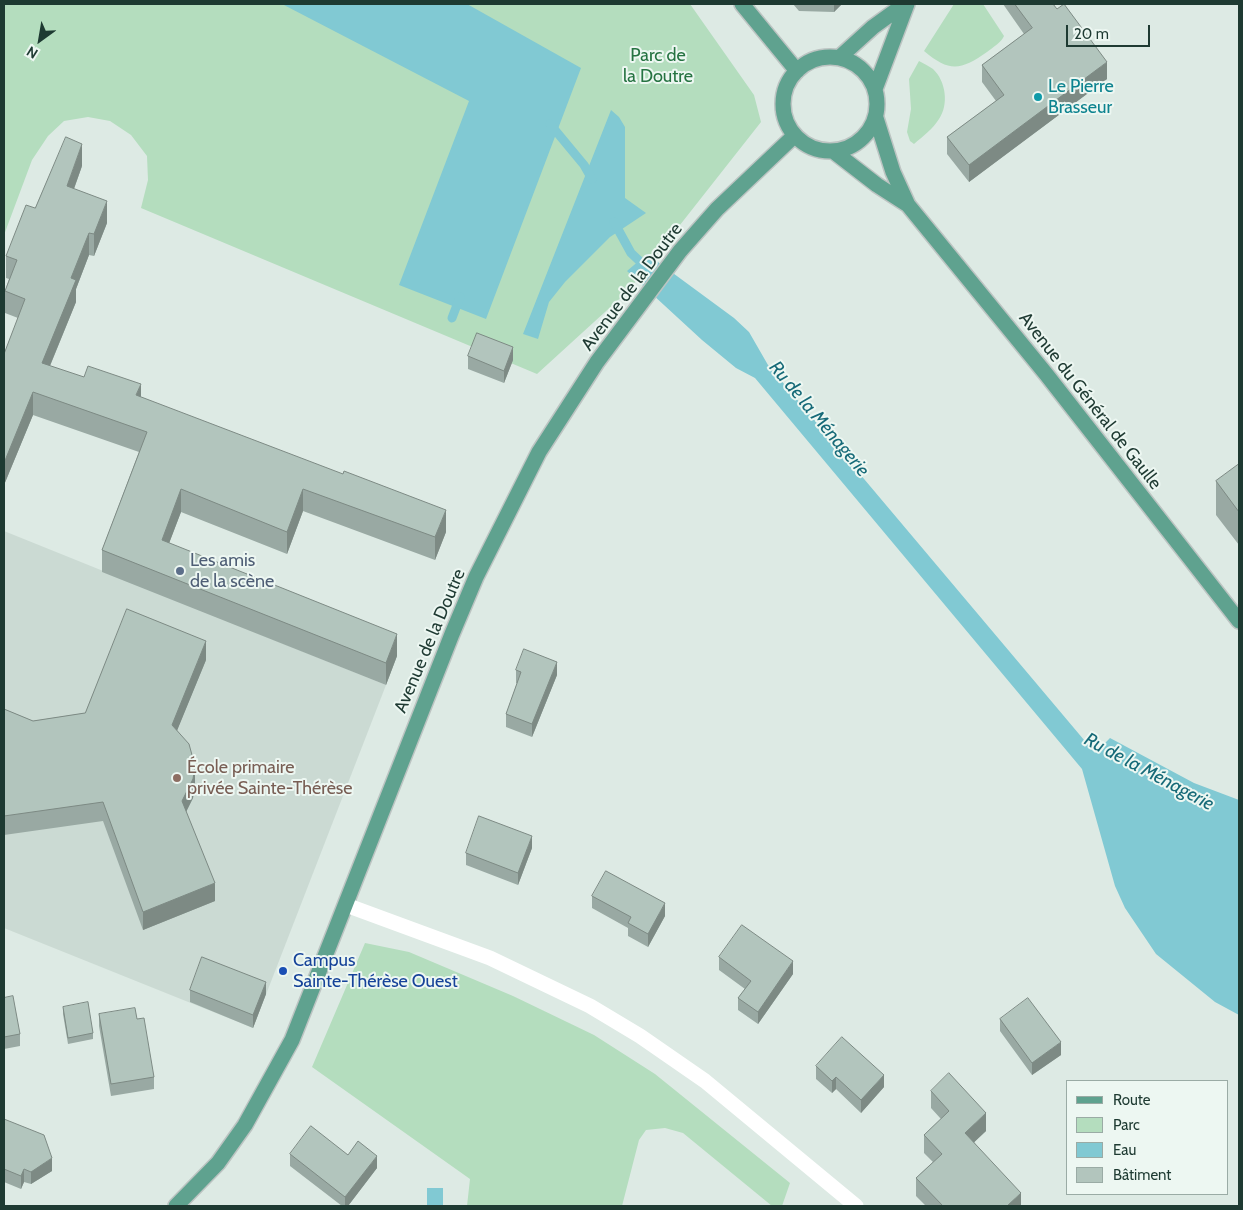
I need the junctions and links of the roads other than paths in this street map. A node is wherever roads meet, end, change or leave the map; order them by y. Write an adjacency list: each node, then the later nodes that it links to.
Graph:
1 (742, 4): 4 (main road)
2 (906, 4): 3 (main road); 5 (main road)
3 (840, 57): 4 (main road); 5 (main road)
4 (797, 71): 7 (main road)
5 (875, 89): 6 (main road)
6 (876, 118): 8 (main road); 9 (main road, Avenue du Général de Gaulle)
7 (794, 136): 8 (main road); 11 (main road, Avenue de la Doutre)
8 (833, 152): 9 (main road, Avenue du Général de Gaulle)
9 (908, 205): 10 (main road, Avenue du Général de Gaulle)
10 (1239, 621)
11 (346, 904): 12 (street); 13 (main road, Avenue de la Doutre)
12 (849, 1203)
13 (176, 1206)

